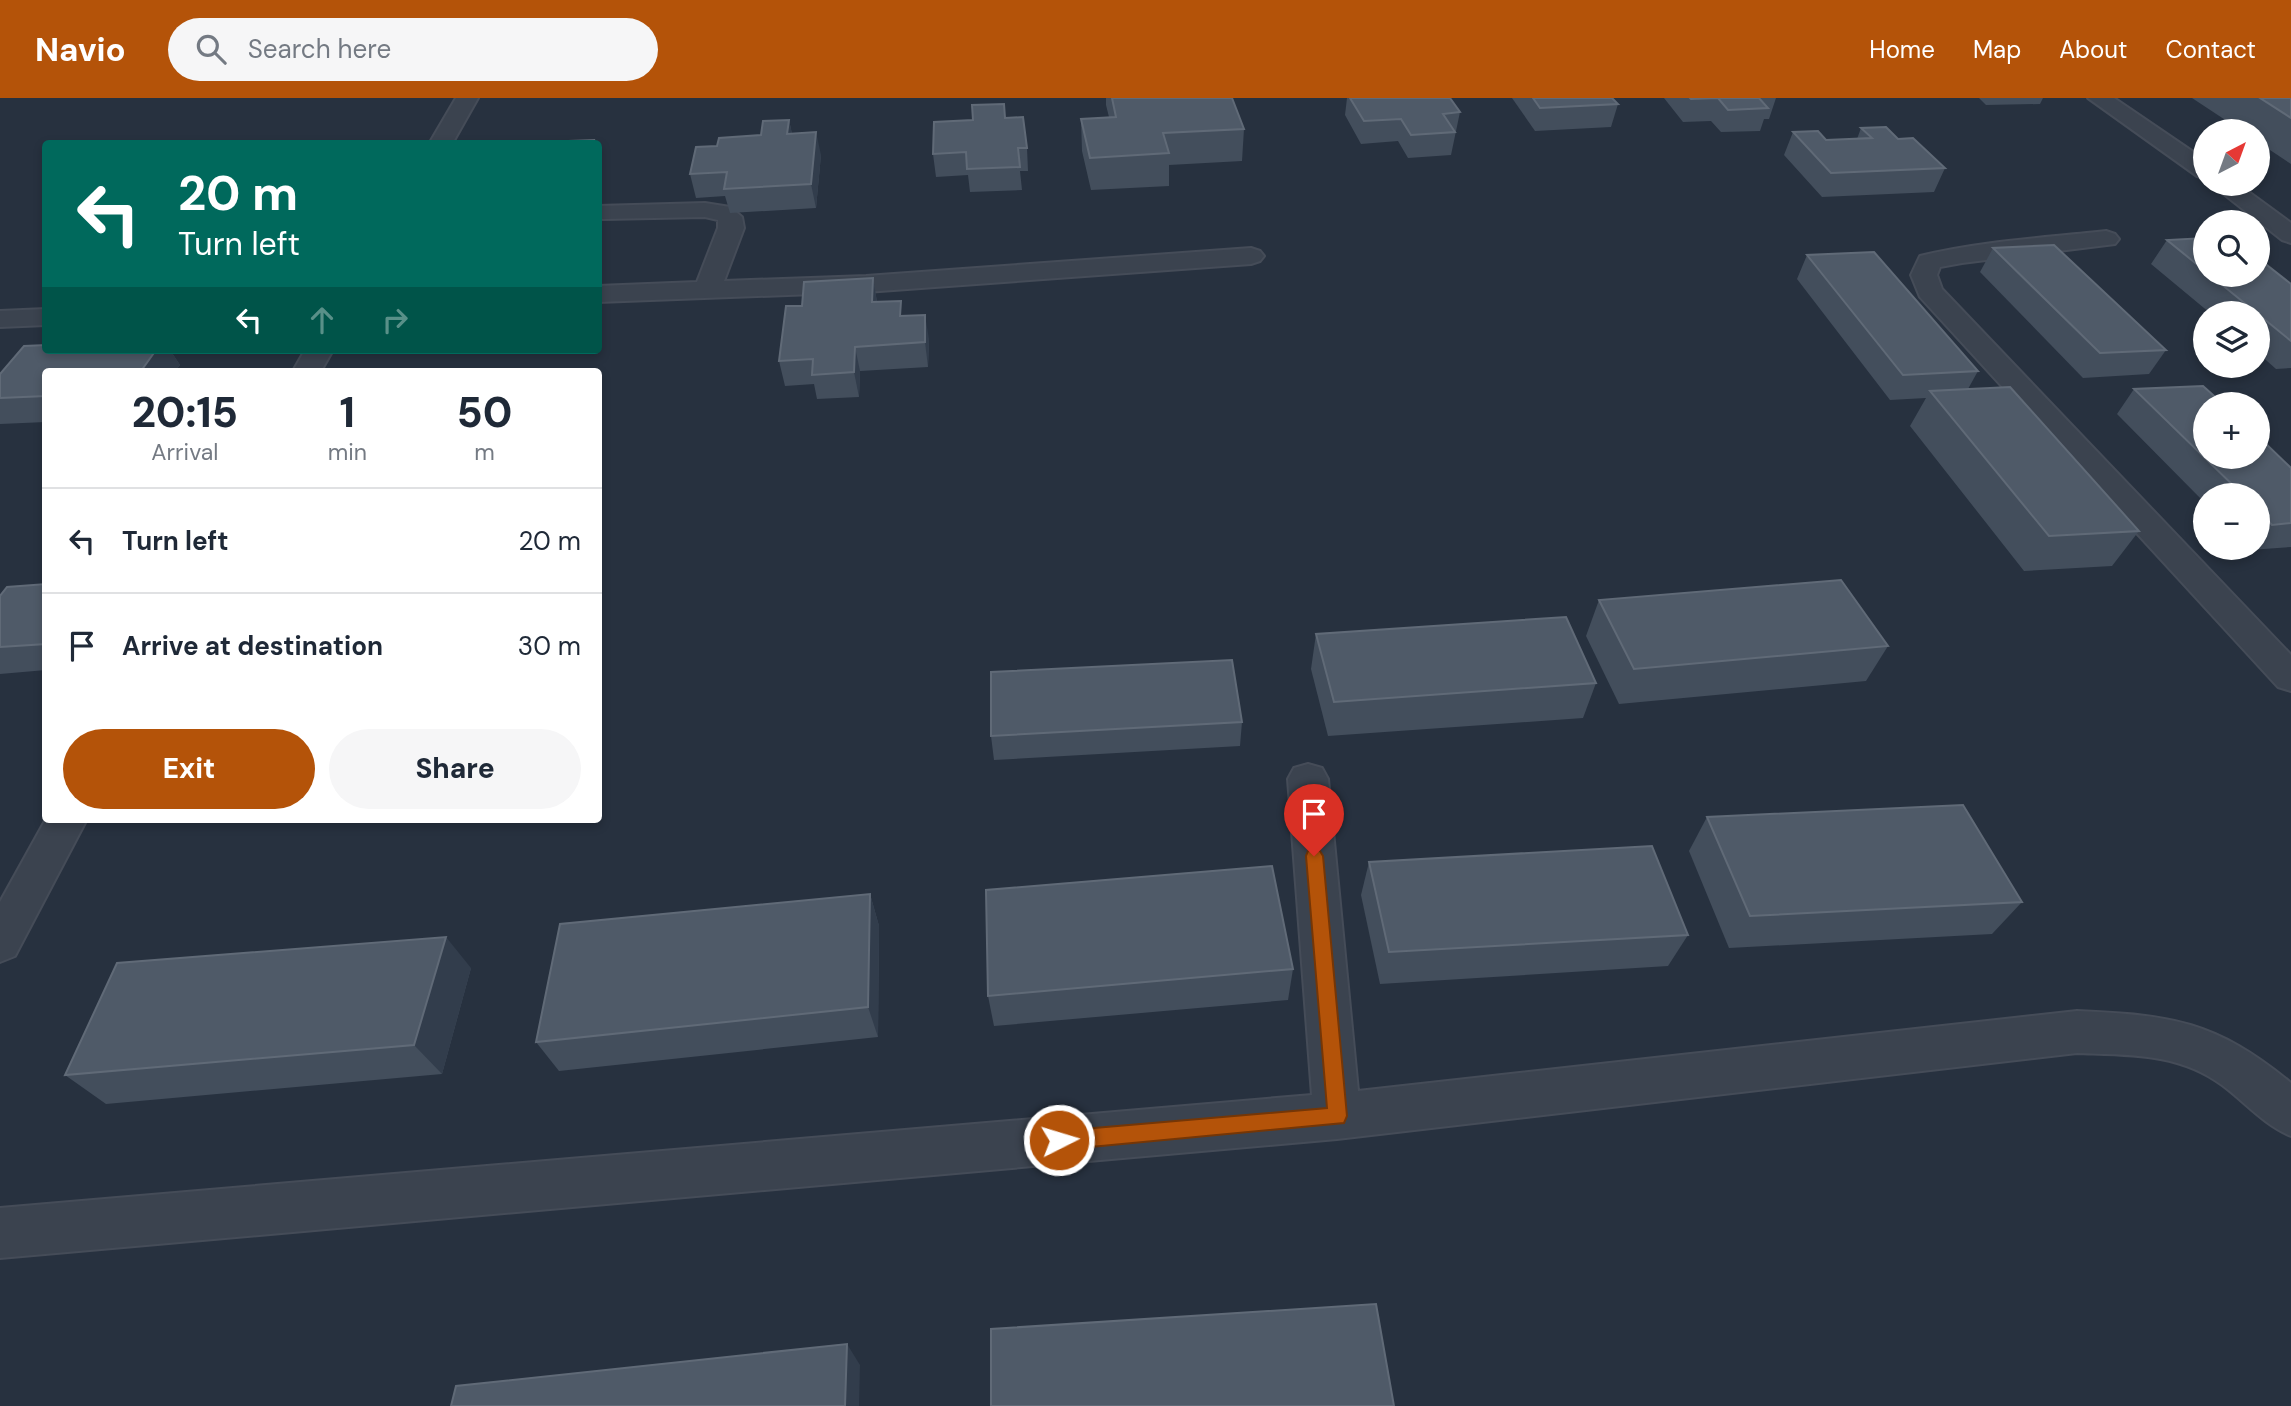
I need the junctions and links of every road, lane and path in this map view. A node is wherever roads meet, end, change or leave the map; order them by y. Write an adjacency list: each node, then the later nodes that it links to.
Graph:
1 (467, 98): 3 (street)
2 (2099, 98): 4 (street)
3 (442, 140)
4 (2193, 164)
5 (2241, 196): 7 (street)
6 (2291, 205): 7 (street)
7 (2256, 206): 9 (street)
8 (603, 212): 12 (street)
9 (2291, 235)
10 (2106, 239): 16 (street)
11 (1251, 256): 12 (street)
12 (707, 290): 13 (street)
13 (602, 294)
14 (42, 317): 15 (street)
15 (0, 319)
16 (2291, 678)
17 (1308, 779): 21 (street)
18 (65, 823): 19 (street)
19 (0, 943)
20 (2291, 1113): 21 (street)
21 (1337, 1116): 22 (street)
22 (0, 1233)

